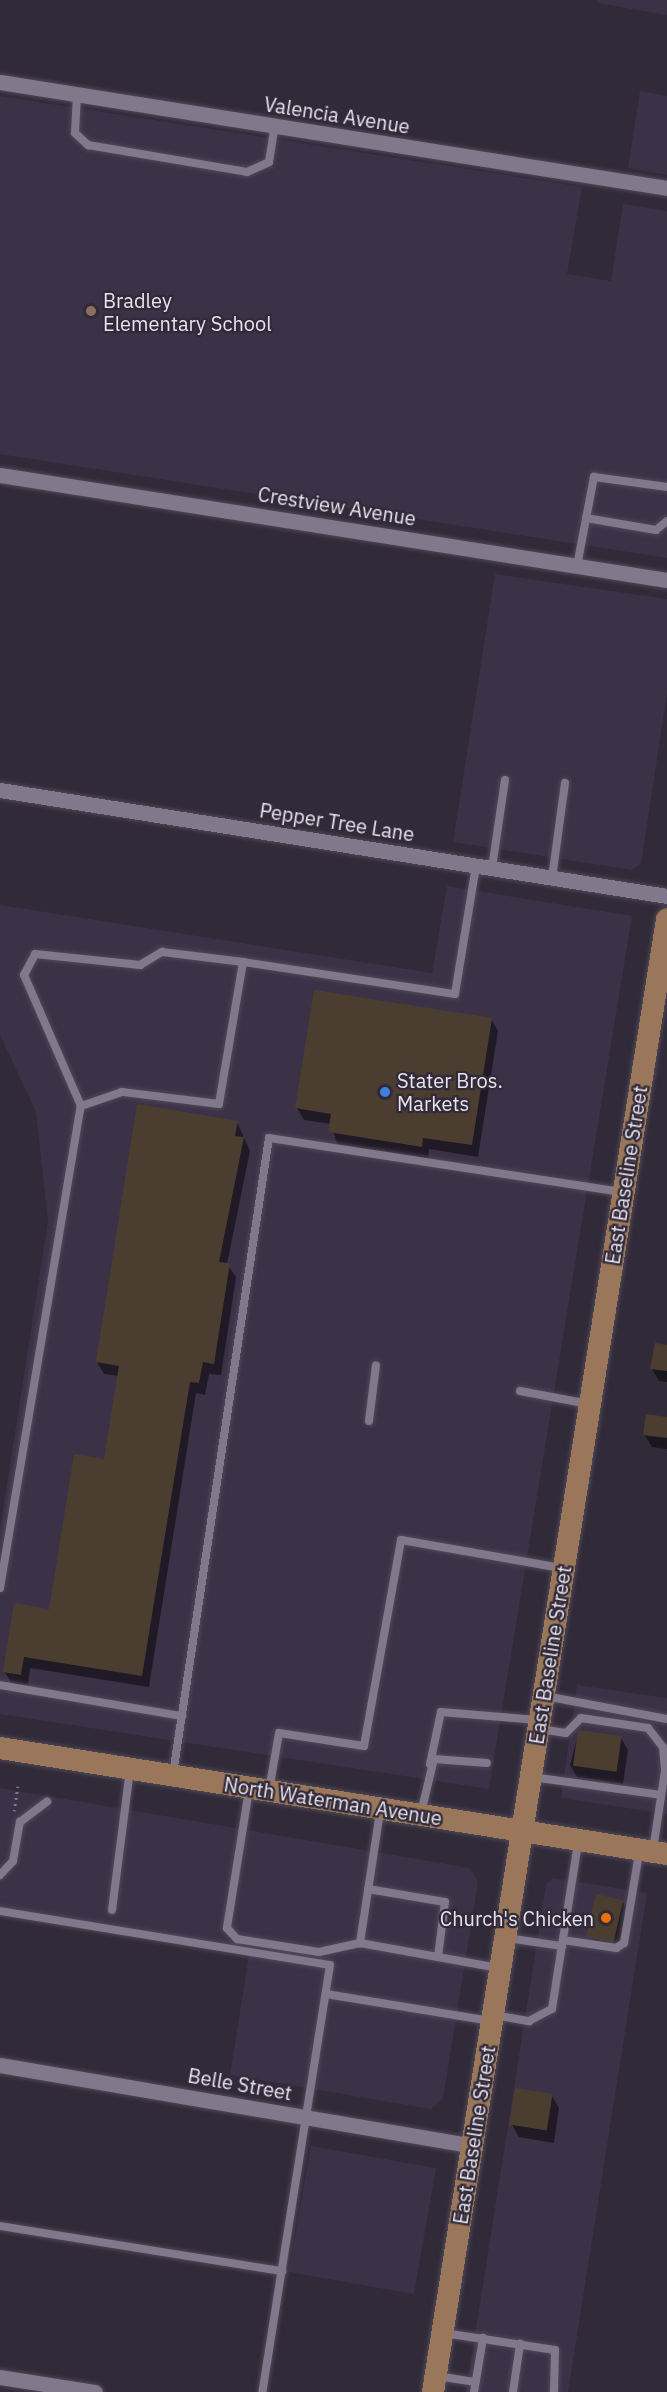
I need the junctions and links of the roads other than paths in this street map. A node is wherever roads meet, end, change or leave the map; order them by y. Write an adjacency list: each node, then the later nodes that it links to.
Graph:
1 (0, 82): 2 (street, Valencia Avenue)
2 (77, 95): 3 (street, Valencia Avenue); 3 (lane)
3 (275, 126): 4 (street, Valencia Avenue)
4 (667, 188)
5 (0, 475): 9 (street, Crestview Avenue)
6 (667, 487): 7 (lane)
7 (586, 518): 8 (lane); 9 (lane)
8 (667, 521)
9 (577, 566): 10 (street, Crestview Avenue)
10 (667, 580)
11 (505, 780): 15 (lane)
12 (565, 783): 16 (lane)
13 (0, 790): 14 (street, Pepper Tree Lane)
14 (476, 866): 15 (street, Pepper Tree Lane); 19 (lane)
15 (492, 868): 16 (street, Pepper Tree Lane)
16 (552, 878): 17 (street, Pepper Tree Lane)
17 (667, 896)
18 (667, 918): 21 (main road, East Baseline Street)
19 (243, 962): 20 (lane); 20 (lane)
20 (81, 1106): 27 (lane)
21 (624, 1192): 24 (main road, East Baseline Street); 30 (lane)
22 (376, 1365): 25 (lane)
23 (520, 1391): 24 (lane)
24 (590, 1404): 26 (main road, East Baseline Street)
25 (369, 1420)
26 (564, 1568): 29 (main road, East Baseline Street); 41 (lane)
27 (0, 1588)
28 (0, 1685): 30 (lane)
29 (544, 1696): 31 (lane); 32 (main road, East Baseline Street)
30 (182, 1716): 39 (lane)
31 (667, 1719)
32 (539, 1724): 36 (lane); 38 (lane); 40 (main road, East Baseline Street)
33 (0, 1748): 37 (main road, North Waterman Avenue)
34 (667, 1751): 38 (lane)
35 (487, 1762): 36 (lane)
36 (430, 1764): 45 (lane)
37 (130, 1768): 39 (main road, North Waterman Avenue); 51 (lane)
38 (665, 1768): 42 (lane)
39 (173, 1776): 41 (main road, North Waterman Avenue)
40 (531, 1777): 42 (lane); 46 (main road, East Baseline Street)
41 (259, 1790): 44 (main road, North Waterman Avenue); 54 (lane)
42 (661, 1794): 48 (lane)
43 (47, 1802): 49 (lane)
44 (381, 1808): 45 (main road, North Waterman Avenue); 50 (lane)
45 (421, 1814): 46 (main road, North Waterman Avenue)
46 (522, 1832): 47 (main road, North Waterman Avenue); 53 (main road, East Baseline Street)
47 (579, 1841): 48 (main road, North Waterman Avenue); 55 (lane)
48 (653, 1852): 55 (lane)
49 (0, 1875)
50 (368, 1889): 54 (lane); 56 (lane)
51 (112, 1910)
52 (0, 1911): 58 (lane)
53 (506, 1938): 55 (lane); 57 (main road, East Baseline Street)
54 (360, 1943): 56 (lane)
55 (562, 1943): 59 (lane)
56 (438, 1957): 57 (lane)
57 (501, 1968): 59 (main road, East Baseline Street)
58 (326, 1994): 59 (lane); 61 (lane)
59 (493, 2018): 62 (main road, East Baseline Street)
60 (0, 2065): 61 (street, Belle Street)
61 (308, 2117): 62 (street, Belle Street); 64 (lane)
62 (472, 2146): 65 (main road, East Baseline Street)
63 (0, 2226): 64 (lane)
64 (282, 2271): 72 (lane)
65 (442, 2332): 66 (lane); 70 (main road, East Baseline Street)
66 (483, 2338): 67 (lane); 69 (lane)
67 (520, 2344): 74 (lane); 75 (lane)
68 (0, 2377): 71 (street)
69 (476, 2382): 70 (lane); 73 (lane)
70 (434, 2384)
71 (94, 2392)
72 (262, 2392)
73 (474, 2392)
74 (513, 2392)
75 (554, 2392)

